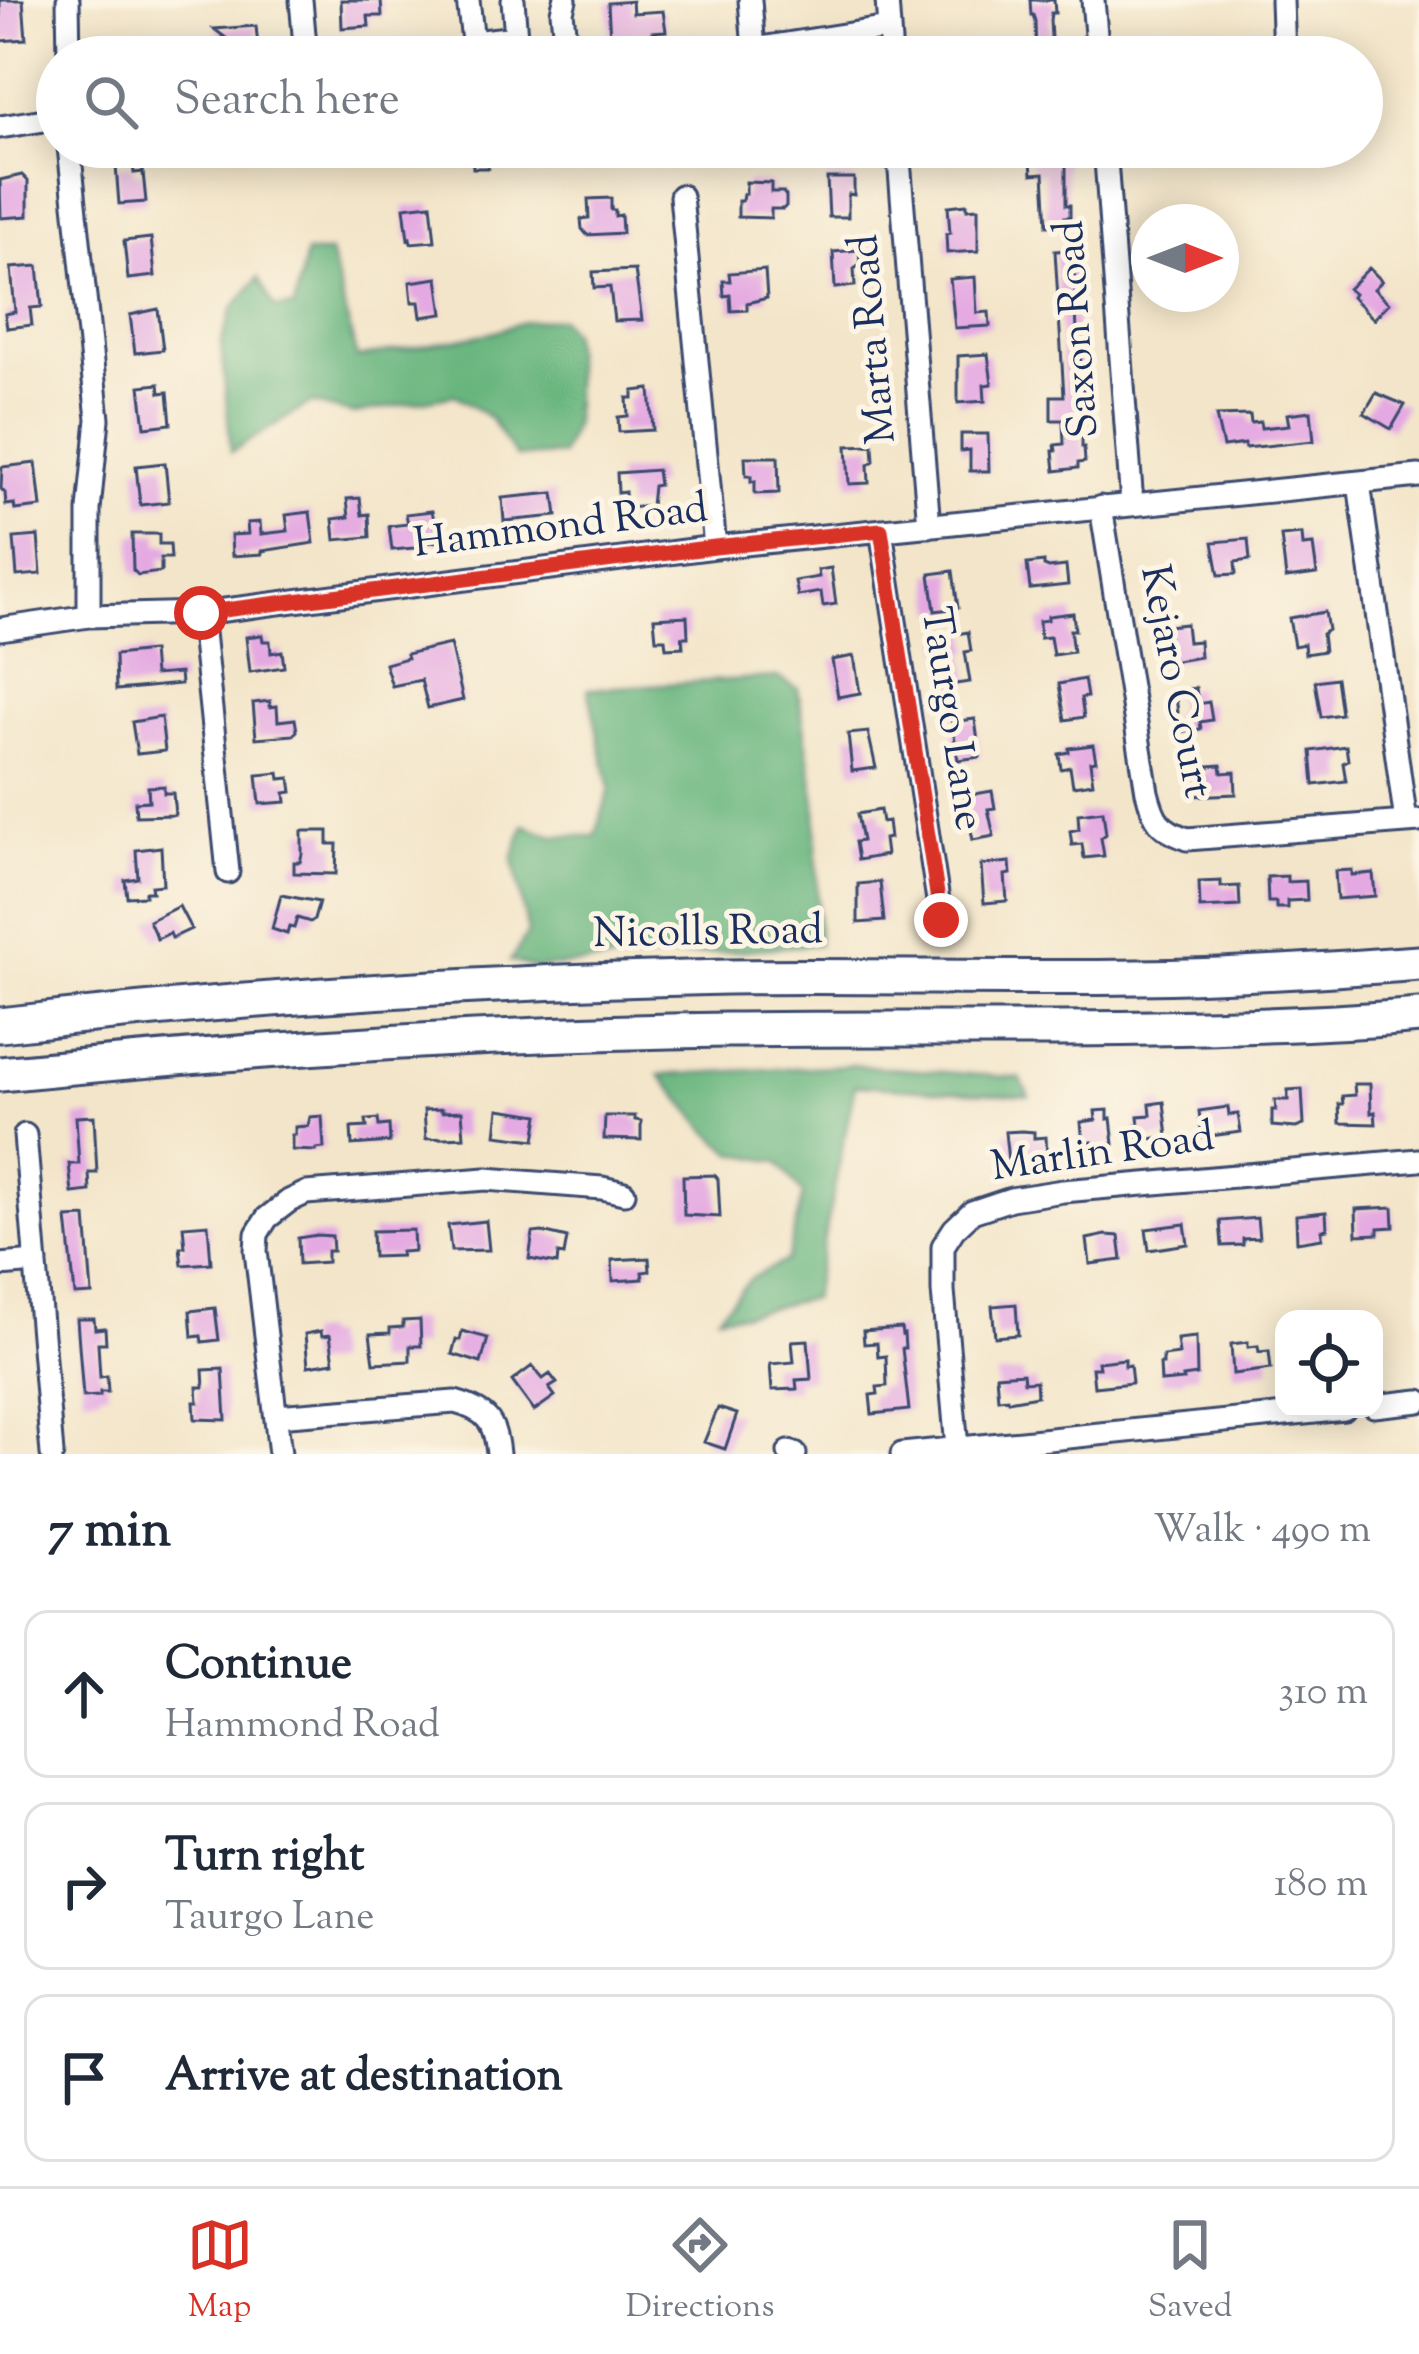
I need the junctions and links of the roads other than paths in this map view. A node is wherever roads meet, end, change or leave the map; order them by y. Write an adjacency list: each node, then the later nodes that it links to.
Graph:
1 (68, 0): 11 (street)
2 (301, 0): 12 (street)
3 (468, 0): 13 (street)
4 (513, 0): 14 (street)
5 (566, 0): 15 (street)
6 (750, 0): 16 (street)
7 (887, 0): 10 (street)
8 (1093, 0): 19 (street)
9 (1282, 0): 20 (street)
10 (888, 28): 17 (street); 18 (street)
11 (69, 36)
12 (304, 36)
13 (472, 36)
14 (516, 36)
15 (565, 36)
16 (753, 36)
17 (839, 36)
18 (889, 36)
19 (1096, 36)
20 (1283, 36)
21 (36, 122): 22 (street)
22 (0, 128)
23 (71, 168): 35 (street)
24 (900, 168): 31 (street, Marta Road)
25 (1107, 168): 29 (street, Saxon Road)
26 (681, 196): 33 (street)
27 (1419, 476): 28 (street, Hammond Road)
28 (1359, 483): 29 (street, Hammond Road); 37 (street)
29 (1132, 505): 30 (street, Hammond Road)
30 (1101, 507): 31 (street, Hammond Road); 37 (street, Kejaro Court)
31 (929, 526): 32 (street, Hammond Road)
32 (881, 530): 33 (street, Hammond Road); 39 (street, Taurgo Lane)
33 (715, 547): 34 (street, Hammond Road)
34 (201, 613): 35 (street, Hammond Road); 38 (street)
35 (89, 616): 36 (street, Hammond Road)
36 (0, 628)
37 (1412, 821)
38 (228, 872)
39 (941, 920)
40 (1419, 963): 42 (highway, Nicolls Road)
41 (1419, 1016): 43 (highway)
42 (0, 1025)
43 (0, 1074)
44 (25, 1135): 47 (street)
45 (1419, 1160): 53 (street, Marlin Road)
46 (624, 1193): 51 (street)
47 (35, 1262): 48 (street); 54 (street)
48 (0, 1265)
49 (1419, 1401): 50 (street)
50 (1383, 1405)
51 (277, 1416): 55 (street); 56 (street)
52 (1275, 1416): 53 (street)
53 (957, 1448): 57 (street)
54 (52, 1454)
55 (280, 1454)
56 (498, 1454)
57 (902, 1454)

